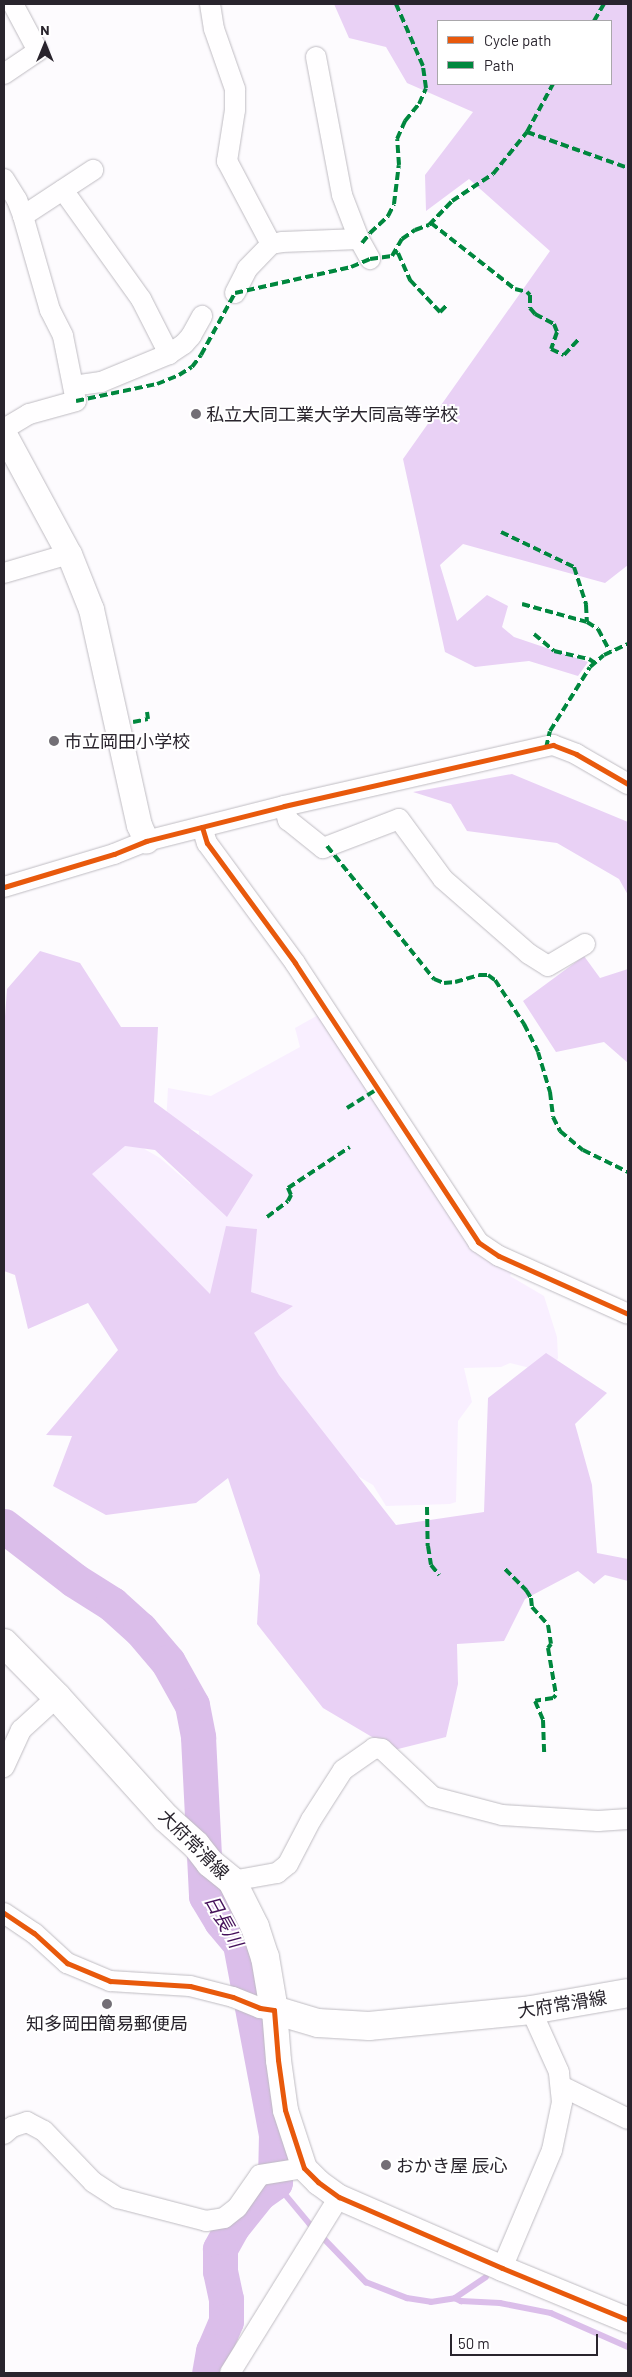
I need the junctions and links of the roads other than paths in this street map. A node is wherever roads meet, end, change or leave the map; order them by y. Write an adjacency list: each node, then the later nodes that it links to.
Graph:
1 (13, 4): 4 (street)
2 (210, 4): 10 (street)
3 (316, 57): 9 (street)
4 (4, 74)
5 (93, 170): 7 (street)
6 (4, 180): 8 (street)
7 (63, 190): 8 (street); 14 (street)
8 (23, 216): 15 (street)
9 (359, 239): 10 (street); 11 (street)
10 (271, 244): 12 (street)
11 (370, 258)
12 (235, 293)
13 (202, 316): 14 (street)
14 (169, 354): 15 (street)
15 (73, 386): 16 (street)
16 (4, 429)
17 (4, 434): 18 (street)
18 (69, 554): 19 (street); 23 (street)
19 (4, 573)
20 (628, 784): 21 (street)
21 (284, 806): 22 (street); 25 (street)
22 (202, 826): 23 (street); 26 (street)
23 (146, 841): 24 (street)
24 (4, 887)
25 (585, 944)
26 (628, 1314)
27 (4, 1643): 28 (main road, 大府常滑線)
28 (57, 1697): 29 (street); 31 (main road, 大府常滑線)
29 (4, 1767)
30 (628, 1819): 31 (street)
31 (232, 1881): 34 (main road, 大府常滑線)
32 (4, 1914): 34 (street)
33 (628, 1993): 35 (main road, 大府常滑線)
34 (260, 2006): 35 (main road, 大府常滑線); 39 (street)
35 (531, 2010): 36 (street)
36 (561, 2086): 37 (street); 41 (street)
37 (628, 2119)
38 (4, 2134): 39 (street)
39 (293, 2170): 40 (street)
40 (339, 2197): 41 (street); 43 (street)
41 (502, 2268): 42 (street)
42 (628, 2320)
43 (230, 2373)

